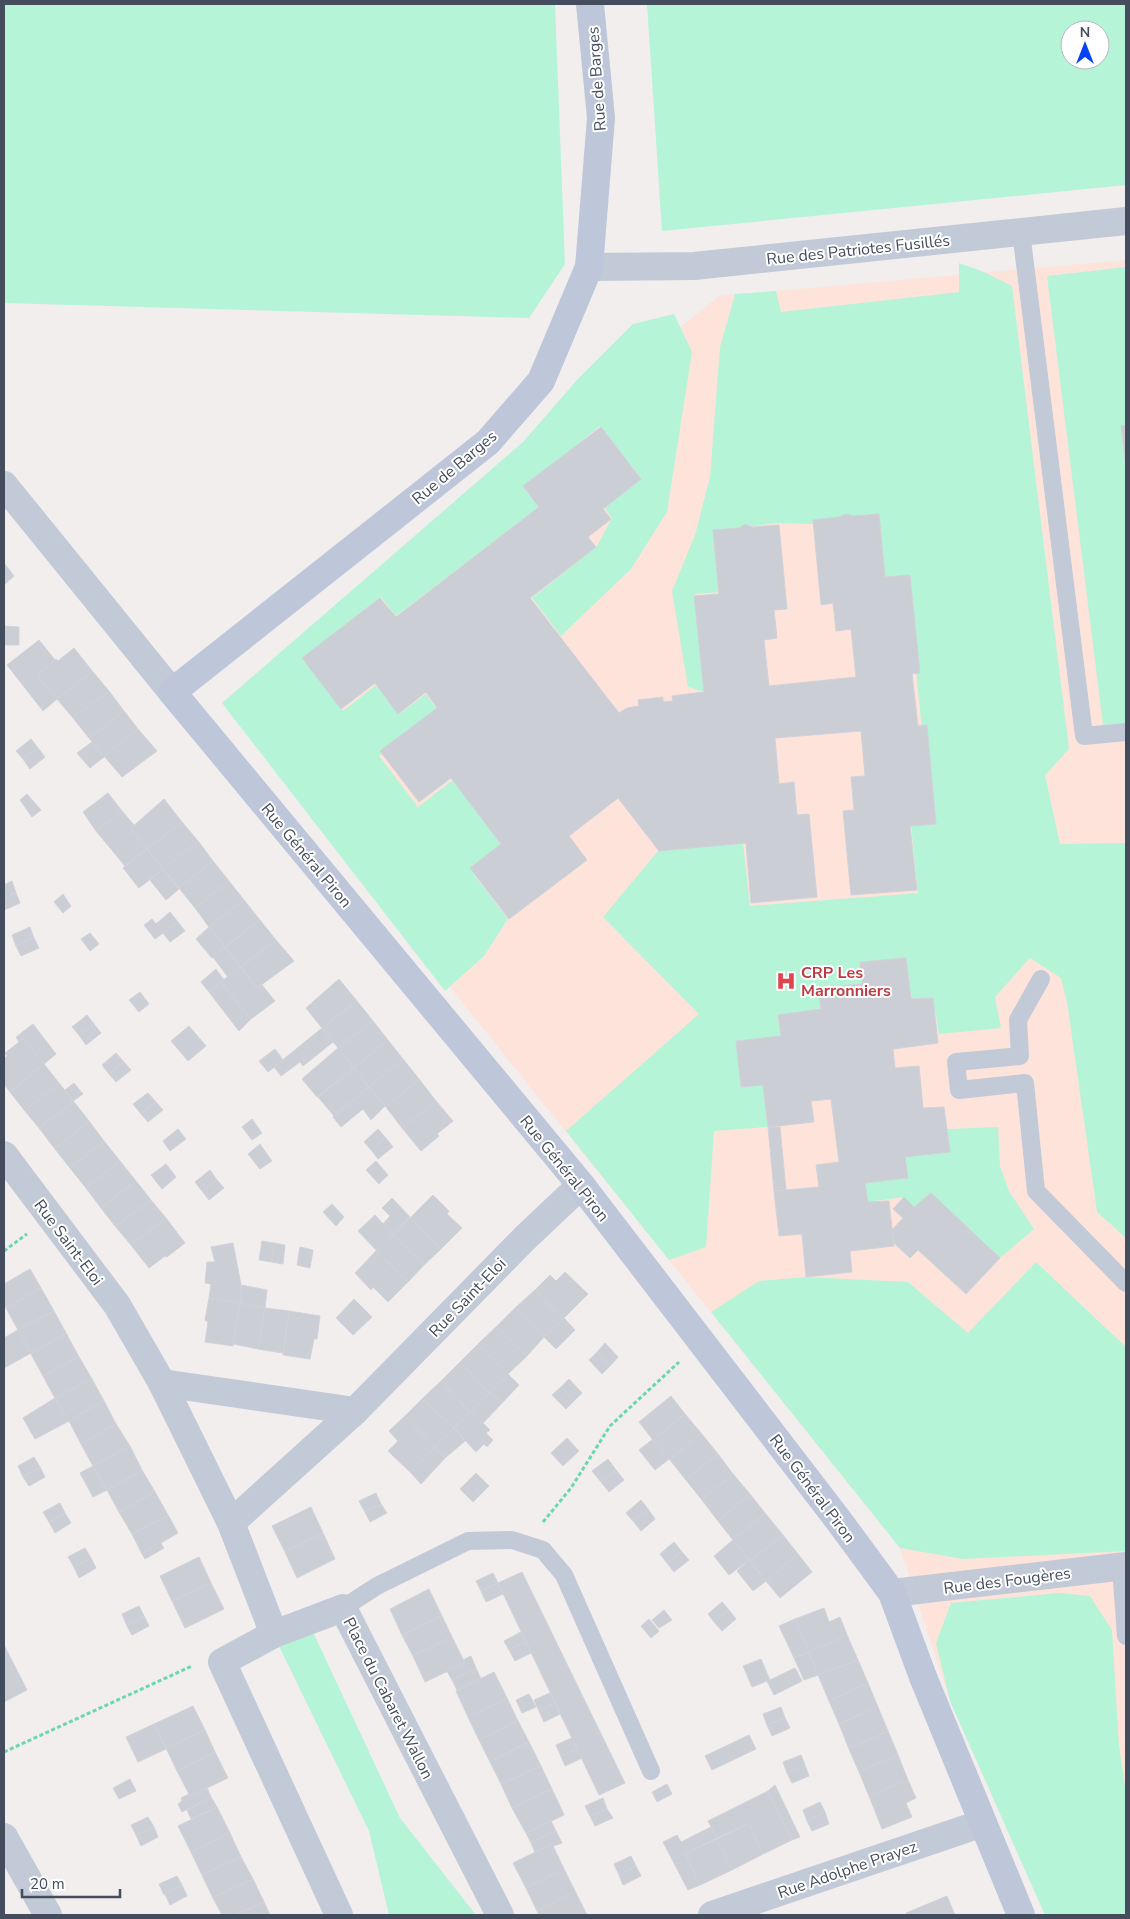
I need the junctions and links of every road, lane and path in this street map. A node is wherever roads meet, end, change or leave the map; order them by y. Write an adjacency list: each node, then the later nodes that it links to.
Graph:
1 (590, 4): 4 (street, Rue de Barges)
2 (1126, 221): 3 (street, Rue des Patriotes Fusillés)
3 (1021, 232): 4 (street, Rue des Patriotes Fusillés); 7 (lane)
4 (589, 267): 6 (street, Rue de Barges)
5 (4, 485): 6 (street, Rue Général Piron)
6 (172, 692): 12 (street, Rue Général Piron)
7 (1126, 732)
8 (1041, 979): 9 (lane)
9 (1020, 1056): 10 (lane); 10 (lane)
10 (1025, 1083): 13 (lane)
11 (4, 1155): 15 (street, Rue Saint-Eloi)
12 (580, 1185): 14 (street, Rue Général Piron); 16 (street, Rue Saint-Eloi)
13 (1126, 1283)
14 (701, 1342): 18 (path); 20 (street, Rue Général Piron)
15 (162, 1383): 16 (street); 17 (street, Rue Saint-Eloi)
16 (355, 1411): 17 (street, Rue Saint-Eloi)
17 (231, 1523): 22 (street, Rue Saint-Eloi)
18 (543, 1550): 21 (lane); 26 (lane)
19 (1124, 1566): 20 (street, Rue des Fougères); 23 (lane, Rue des Fougères)
20 (892, 1593): 27 (street, Rue Général Piron)
21 (343, 1608): 22 (street, Place du Cabaret Wallon); 31 (street, Place du Cabaret Wallon)
22 (274, 1634): 24 (street, Place du Cabaret Wallon)
23 (1126, 1636)
24 (222, 1662): 25 (path); 30 (street)
25 (4, 1752)
26 (651, 1771)
27 (983, 1823): 32 (street, Rue Adolphe Prayez); 33 (street, Rue Général Piron)
28 (4, 1837): 29 (street)
29 (48, 1915)
30 (339, 1915)
31 (500, 1915)
32 (712, 1915)
33 (1021, 1915)

